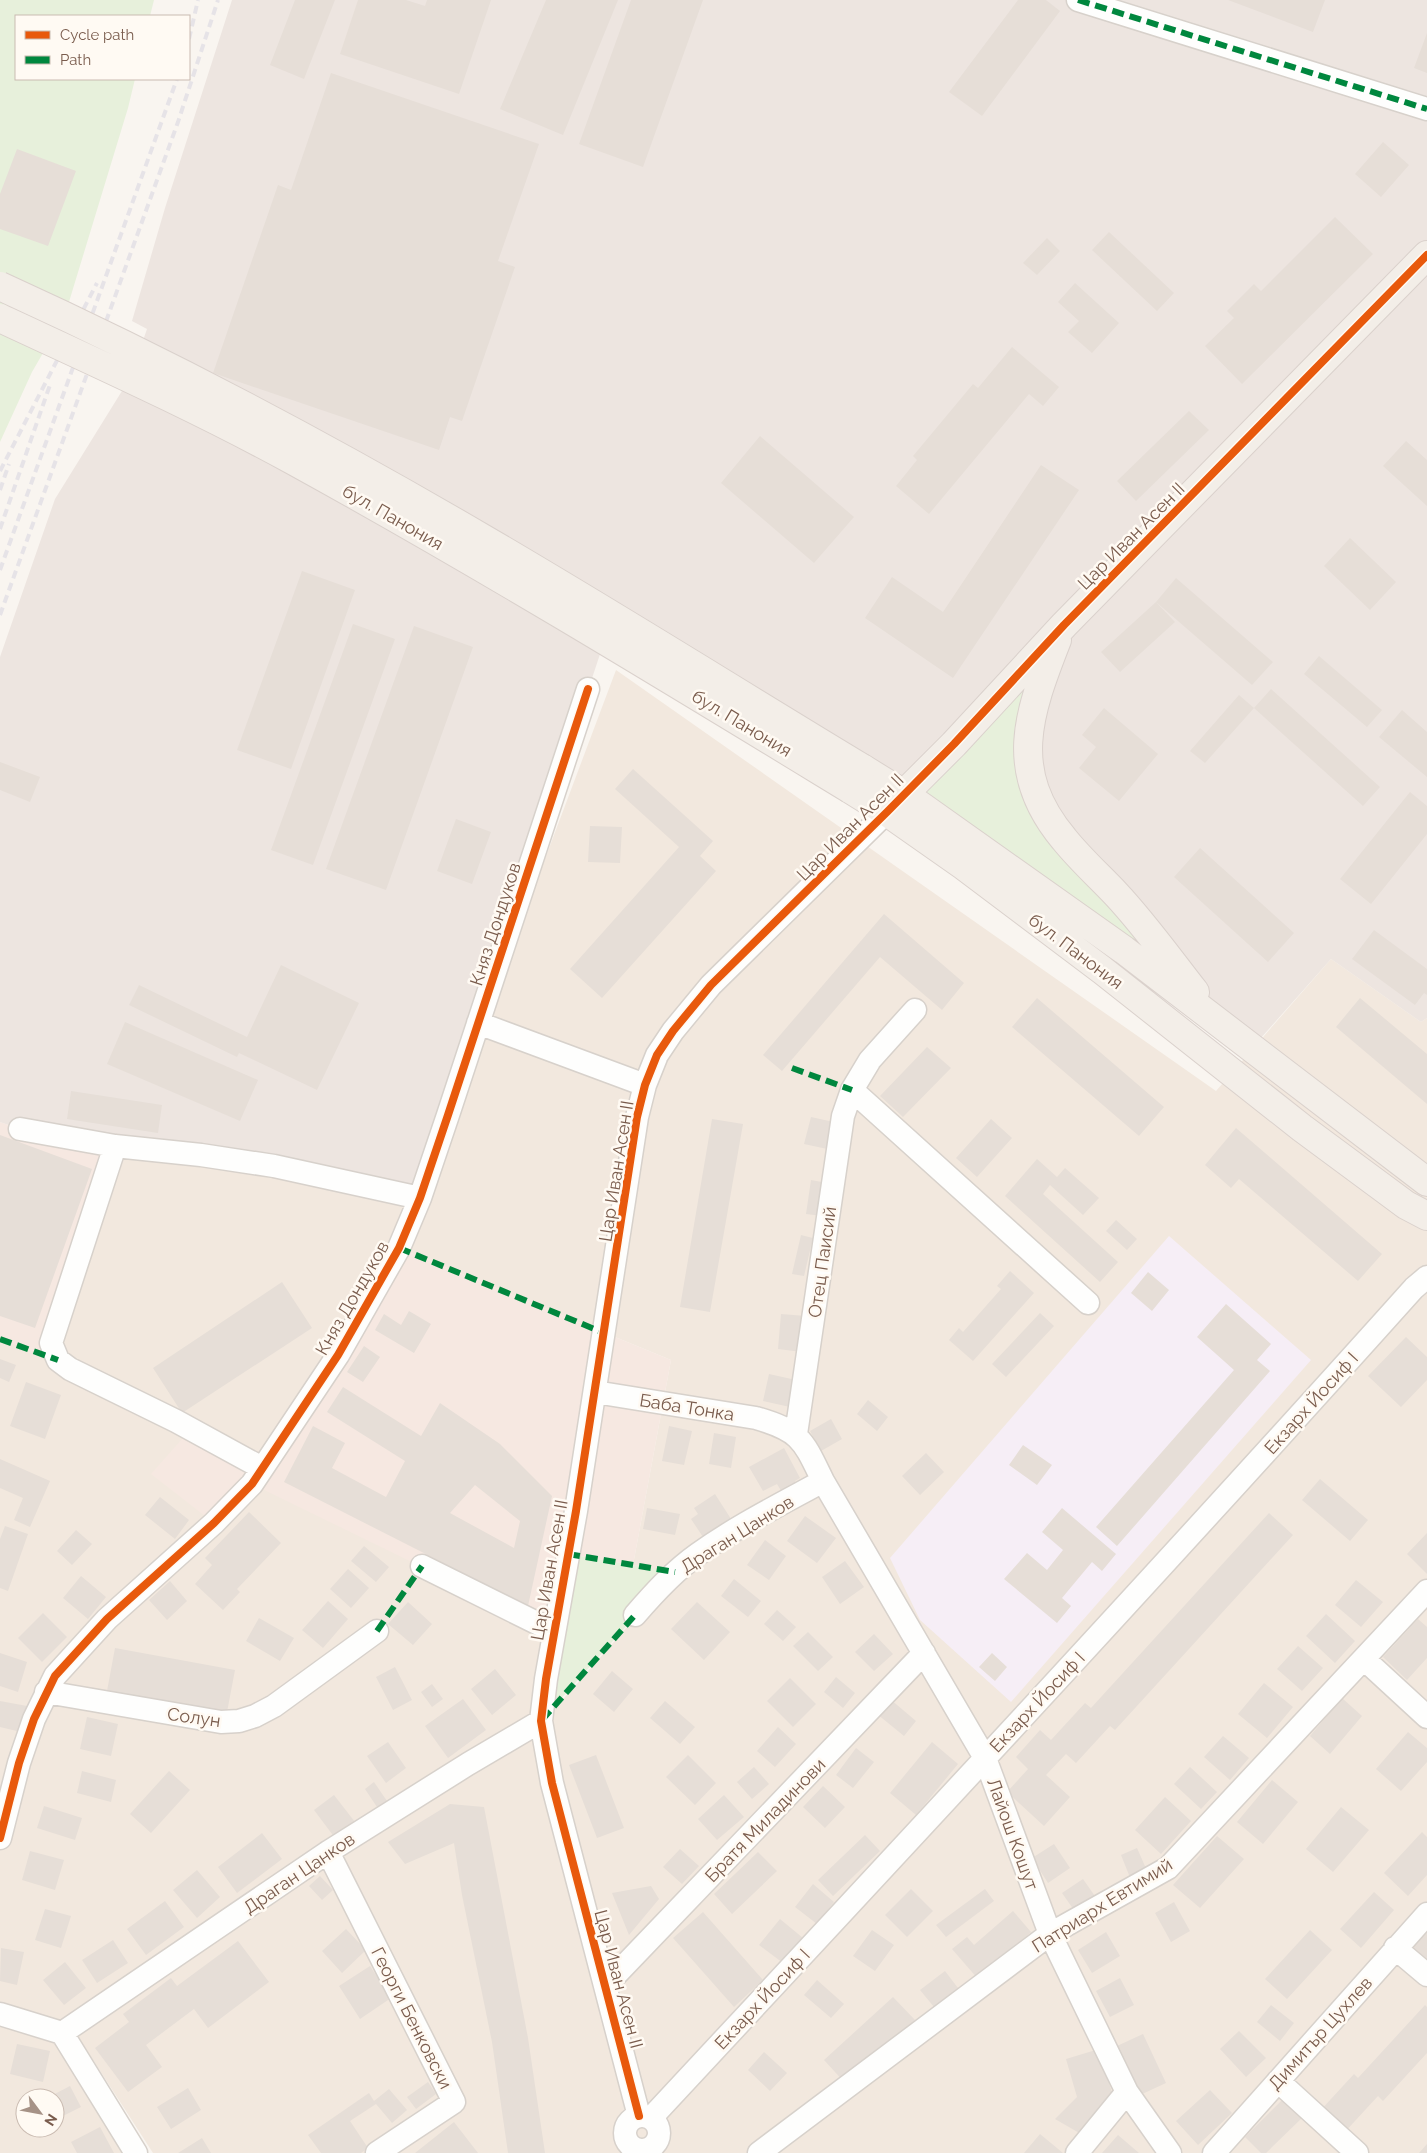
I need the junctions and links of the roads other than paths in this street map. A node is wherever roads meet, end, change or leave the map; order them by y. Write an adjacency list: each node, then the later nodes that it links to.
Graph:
1 (1078, 0): 2 (street)
2 (1427, 109)
3 (1427, 255): 6 (main road, Цар Иван Асен II)
4 (0, 286): 8 (main road, бул. Панония, bridge)
5 (0, 318): 8 (main road, бул. Панония, bridge)
6 (1064, 625): 9 (main road, Цар Иван Асен II); 12 (main road)
7 (588, 688): 11 (street, Княз Дондуков)
8 (856, 778): 9 (main road, бул. Панония)
9 (896, 803): 12 (main road, бул. Панония); 13 (street, Цар Иван Асен II); 19 (main road, бул. Панония)
10 (915, 1010): 14 (street, Отец Паисий)
11 (478, 1023): 13 (street); 18 (street, Княз Дондуков)
12 (1222, 1024): 17 (main road, бул. Панония)
13 (645, 1085): 22 (street, Цар Иван Асен II)
14 (852, 1090): 21 (street); 23 (street, Отец Паисий)
15 (20, 1129): 16 (street)
16 (115, 1146): 18 (street); 24 (street)
17 (1427, 1182)
18 (420, 1198): 24 (street, Княз Дондуков)
19 (1427, 1216)
20 (1425, 1274): 36 (street, Екзарх Йосиф I)
21 (1088, 1303)
22 (594, 1392): 23 (street, Баба Тонка); 30 (street, Цар Иван Асен II)
23 (787, 1429): 25 (street, Лайош Кошут)
24 (262, 1468): 33 (street, Княз Дондуков)
25 (823, 1481): 28 (street, Драган Цанков); 31 (street, Лайош Кошут)
26 (422, 1566): 30 (street)
27 (1427, 1592): 32 (street, Патриарх Евтимий)
28 (635, 1615)
29 (377, 1631): 33 (street, Солун)
30 (554, 1631): 35 (street, Цар Иван Асен II)
31 (924, 1653): 36 (street, Лайош Кошут); 43 (street, Братя Миладинови)
32 (1364, 1659): 34 (street); 40 (street, Патриарх Евтимий)
33 (46, 1692): 37 (street, Княз Дондуков)
34 (1427, 1717)
35 (541, 1721): 38 (street, Драган Цанков); 43 (street, Цар Иван Асен II)
36 (985, 1758): 40 (street, Лайош Кошут); 48 (street, Екзарх Йосиф I)
37 (0, 1838)
38 (328, 1852): 45 (street, Драган Цанков); 52 (street, Георги Бенковски)
39 (1427, 1914): 41 (street, Димитър Цухлев)
40 (1050, 1934): 47 (street, Лайош Кошут); 53 (street, Патриарх Евтимий)
41 (1395, 1948): 42 (street); 46 (street, Димитър Цухлев)
42 (1427, 1976)
43 (605, 1986): 48 (street, Цар Иван Асен II)
44 (0, 2014): 45 (street)
45 (62, 2033): 51 (street)
46 (1278, 2081): 56 (street, Димитър Цухлев); 57 (street)
47 (1127, 2092): 54 (street); 55 (street, Лайош Кошут)
48 (645, 2117): 49 (street); 50 (street)
49 (624, 2148): 50 (street)
50 (650, 2151)
51 (136, 2153)
52 (377, 2153)
53 (759, 2153)
54 (1077, 2153)
55 (1170, 2153)
56 (1214, 2153)
57 (1357, 2153)

